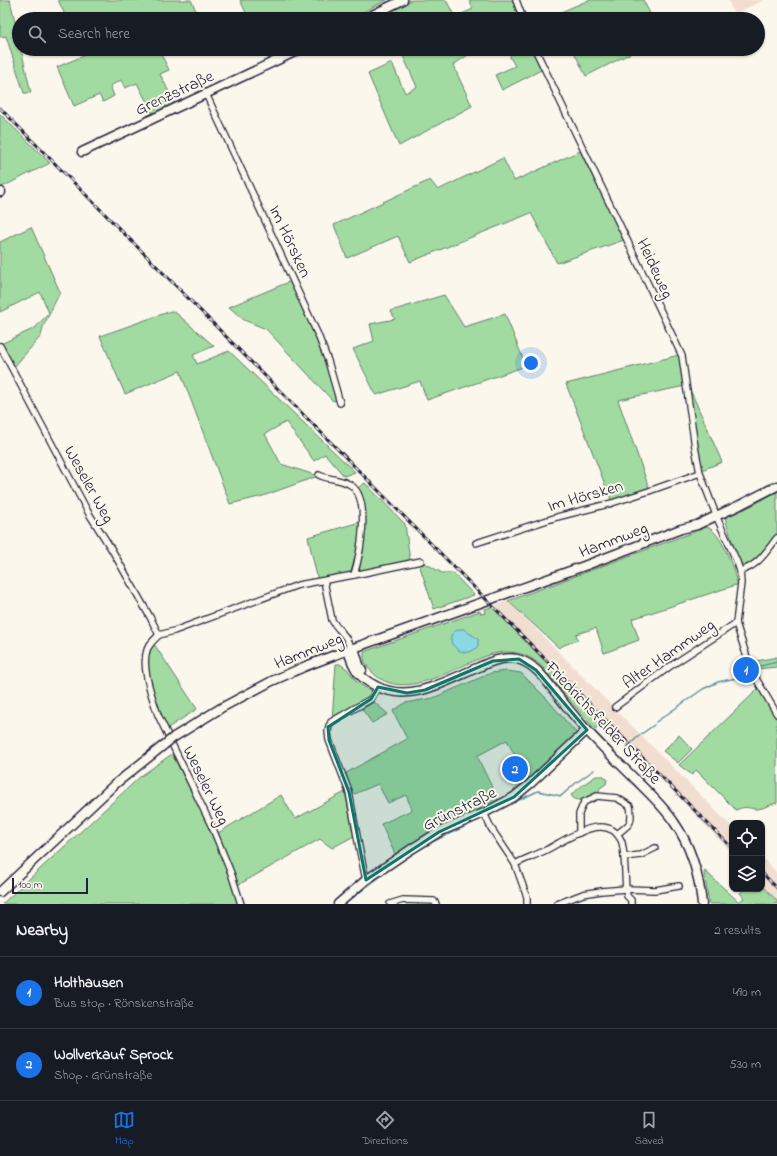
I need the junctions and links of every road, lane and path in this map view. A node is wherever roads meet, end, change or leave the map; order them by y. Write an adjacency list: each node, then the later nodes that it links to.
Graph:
1 (403, 0): 3 (main road)
2 (516, 0): 4 (street)
3 (378, 12)
4 (520, 12)
5 (286, 56): 7 (main road, Grenzstraße)
6 (539, 56): 11 (street, Heideweg)
7 (206, 94): 8 (main road, Grenzstraße); 10 (street, Im Hörsken)
8 (82, 152)
9 (0, 346): 22 (street, Weseler Weg)
10 (340, 403)
11 (700, 473): 14 (street, Heideweg); 16 (street, Im Hörsken)
12 (319, 475): 19 (street)
13 (777, 484): 14 (main road, Hammweg)
14 (715, 514): 18 (street, Heideweg); 23 (main road, Hammweg)
15 (777, 538): 18 (street)
16 (476, 543)
17 (421, 561): 19 (street)
18 (740, 571): 21 (street)
19 (354, 575): 20 (street)
20 (324, 581): 22 (street); 23 (street)
21 (736, 623): 25 (street, Alter Hammweg); 26 (street)
22 (159, 635): 38 (street, Weseler Weg)
23 (351, 649): 24 (main road); 37 (main road, Hammweg, bridge)
24 (376, 686): 27 (main road, Friedrichsfelder Straße); 34 (street)
25 (615, 707)
26 (777, 714)
27 (587, 730): 28 (main road, Grünstraße); 45 (main road, Friedrichsfelder Straße)
28 (484, 813): 33 (street); 34 (main road, Grünstraße)
29 (579, 833): 30 (street); 30 (street); 33 (street)
30 (617, 834): 32 (street)
31 (655, 848): 32 (street)
32 (624, 857): 36 (street)
33 (515, 864): 42 (street)
34 (366, 880): 39 (main road, Grünstraße)
35 (679, 886): 36 (street)
36 (626, 889): 43 (street); 44 (street)
37 (0, 892)
38 (241, 904)
39 (338, 904)
40 (390, 904): 41 (street)
41 (436, 904)
42 (527, 904)
43 (557, 904)
44 (631, 904)
45 (702, 904)

